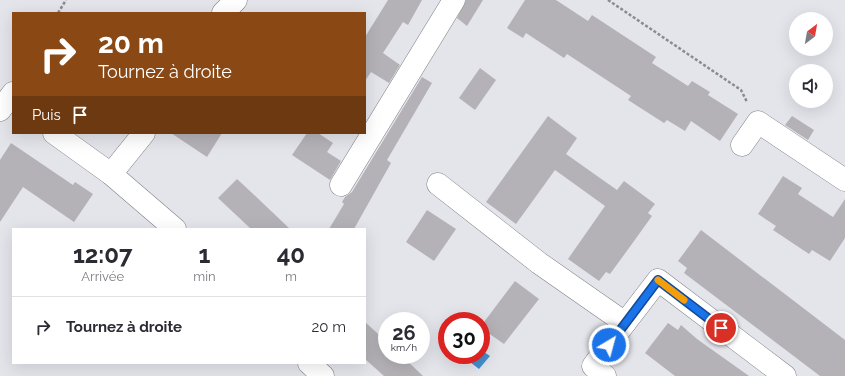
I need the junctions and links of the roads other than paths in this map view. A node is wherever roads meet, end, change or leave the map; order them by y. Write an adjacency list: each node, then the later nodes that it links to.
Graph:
1 (236, 0): 3 (street)
2 (454, 0): 10 (street)
3 (224, 12)
4 (55, 134): 7 (street)
5 (143, 134): 7 (street)
6 (742, 145): 8 (street)
7 (111, 174): 11 (street)
8 (845, 180)
9 (438, 184): 12 (street)
10 (341, 185)
11 (174, 228)
12 (625, 323): 15 (street); 16 (street)
13 (310, 364): 14 (street)
14 (323, 376)
15 (605, 376)
16 (785, 376)

